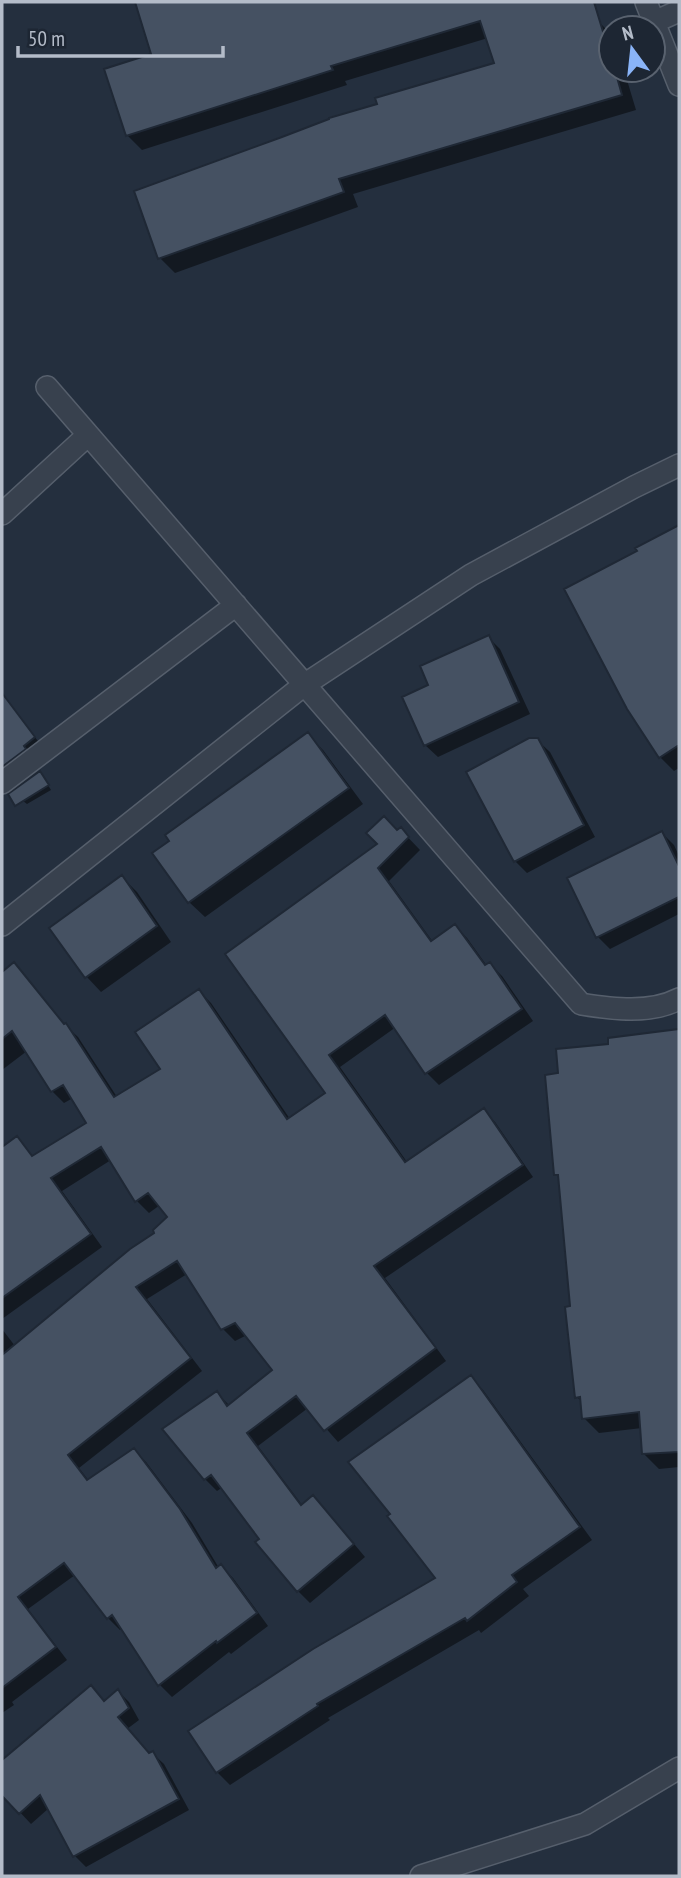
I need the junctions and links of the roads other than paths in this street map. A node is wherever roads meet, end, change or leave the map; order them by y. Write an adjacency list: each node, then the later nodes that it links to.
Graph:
1 (679, 11): 2 (street)
2 (650, 12): 3 (street)
3 (679, 85)
4 (47, 387): 5 (street)
5 (88, 435): 7 (street); 8 (street)
6 (679, 465): 9 (street)
7 (2, 514)
8 (236, 605): 9 (street); 10 (street)
9 (304, 685): 11 (street); 12 (street)
10 (2, 783)
11 (2, 925)
12 (679, 999)
13 (679, 1768): 14 (street)
14 (421, 1876)

